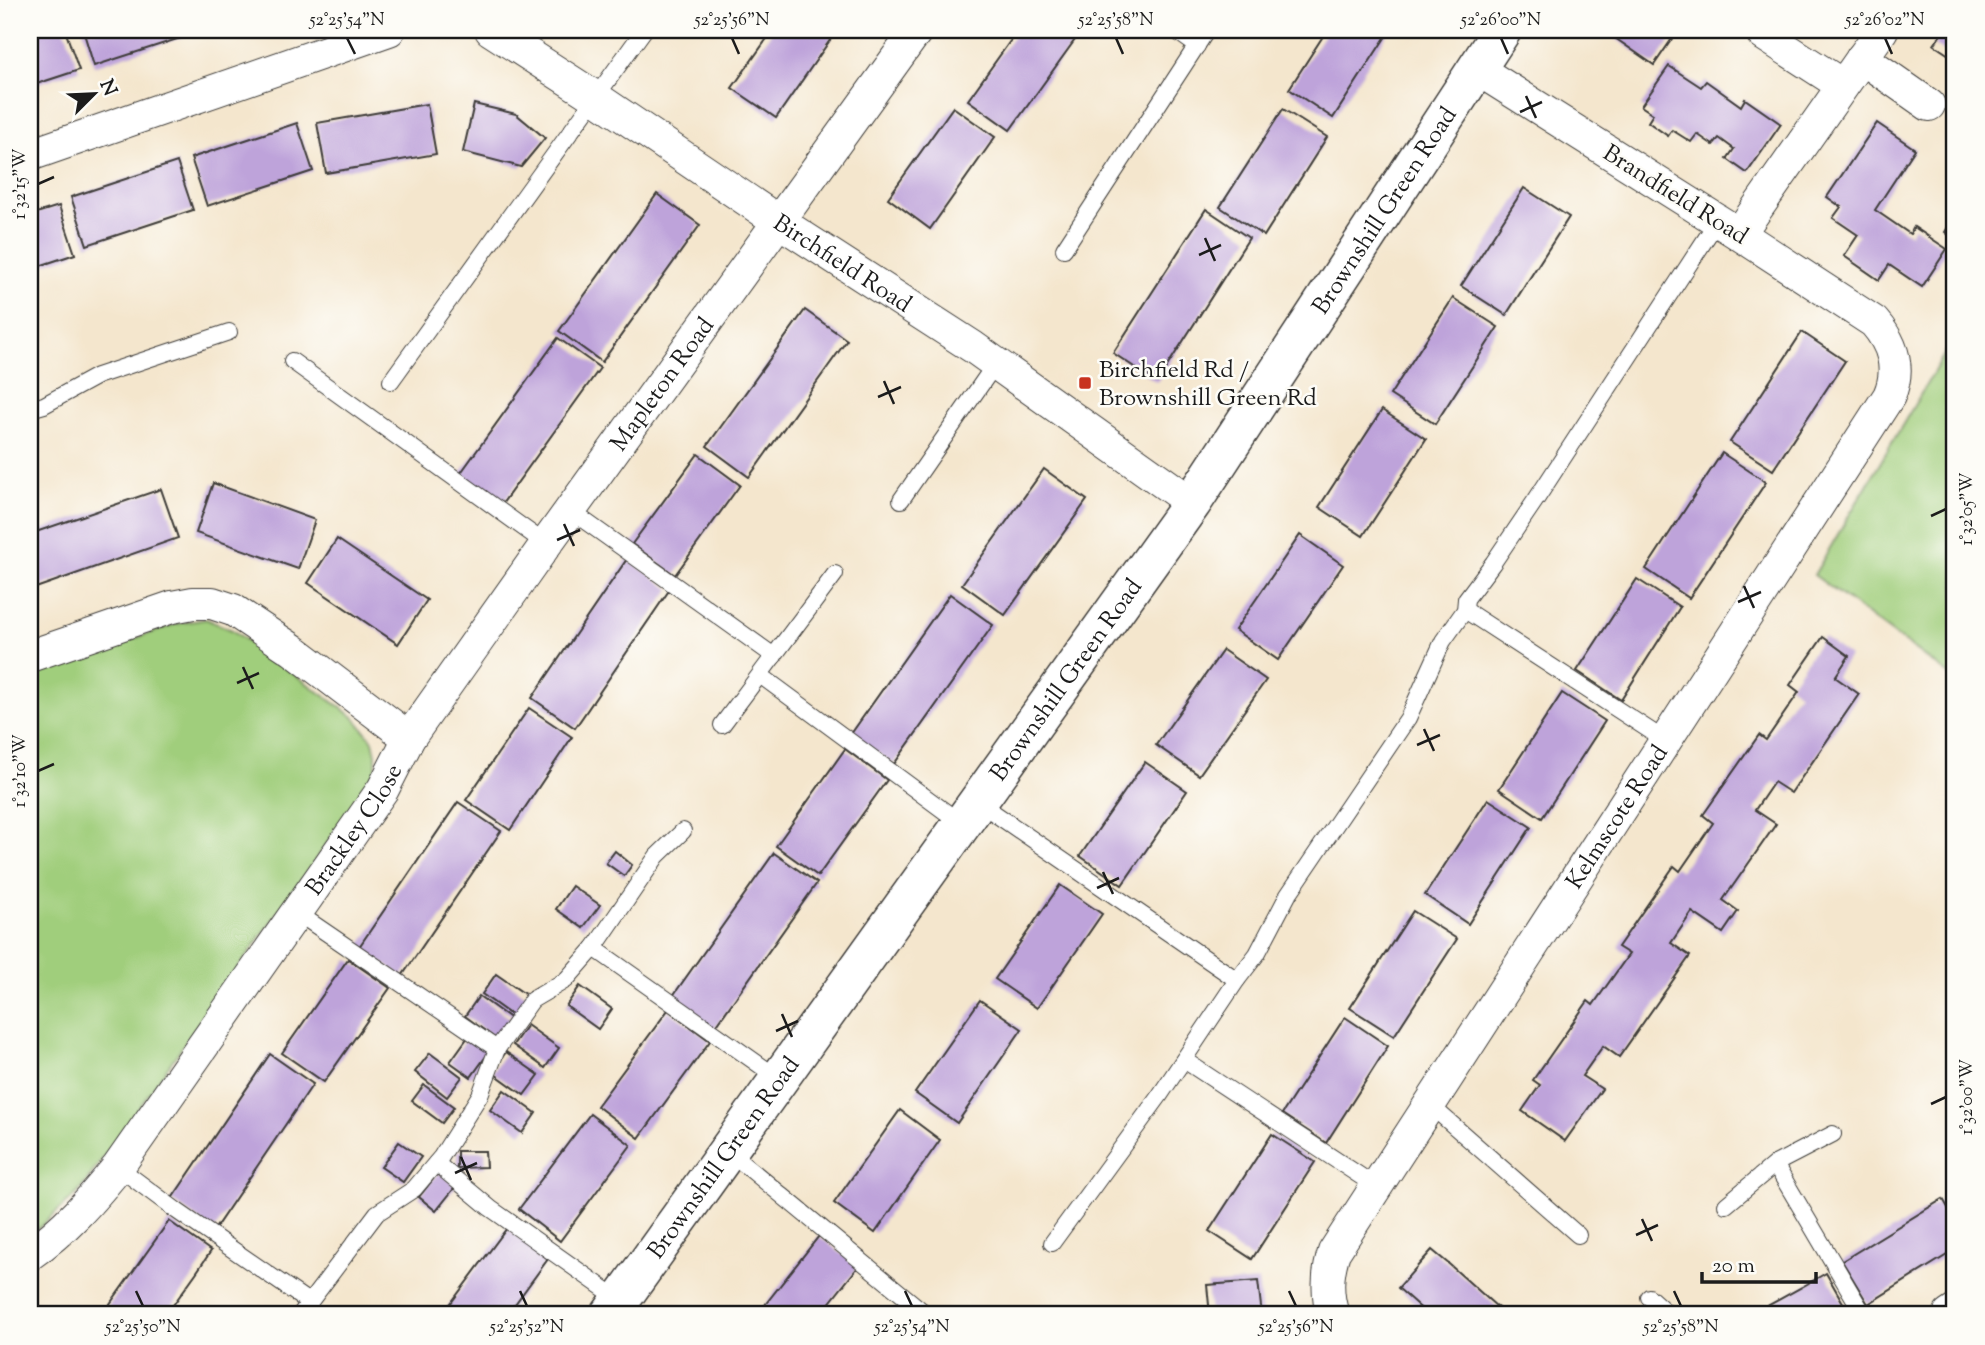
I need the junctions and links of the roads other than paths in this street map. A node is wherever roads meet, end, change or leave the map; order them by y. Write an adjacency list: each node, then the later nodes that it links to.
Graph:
1 (389, 30): 16 (street)
2 (491, 30): 14 (street, Birchfield Road)
3 (644, 30): 14 (lane)
4 (917, 30): 17 (street, Mapleton Road)
5 (1175, 30): 10 (lane)
6 (1207, 30): 10 (lane)
7 (1502, 30): 12 (street, Brownshill Green Road)
8 (1882, 30): 11 (street)
9 (1763, 34): 13 (street)
10 (1197, 46): 19 (lane)
11 (1861, 58): 13 (street); 15 (street)
12 (1477, 69): 18 (street, Brandfield Road); 27 (street, Brownshill Green Road)
13 (1842, 85): 18 (street)
14 (595, 97): 17 (street, Birchfield Road); 24 (lane)
15 (1929, 105)
16 (30, 155)
17 (778, 221): 23 (street, Birchfield Road); 28 (street, Mapleton Road)
18 (1728, 227): 20 (street, Brandfield Road); 31 (lane)
19 (1064, 249)
20 (1874, 323): 37 (street, Kelmscote Road)
21 (229, 332): 25 (lane)
22 (292, 361): 29 (lane)
23 (996, 363): 26 (lane); 27 (street, Birchfield Road)
24 (391, 381)
25 (30, 409)
26 (901, 500)
27 (1192, 503): 38 (street, Brownshill Green Road)
28 (571, 510): 29 (street, Mapleton Road); 33 (lane)
29 (546, 544): 36 (street, Mapleton Road)
30 (835, 574): 33 (lane)
31 (1465, 610): 37 (lane); 42 (lane)
32 (32, 649): 36 (street, Brackley Close)
33 (774, 656): 34 (lane)
34 (760, 675): 35 (lane); 38 (lane)
35 (722, 725)
36 (409, 738): 40 (street, Brackley Close)
37 (1666, 741): 46 (street, Kelmscote Road)
38 (970, 813): 42 (lane); 45 (street, Brownshill Green Road)
39 (683, 831): 41 (lane)
40 (296, 912): 43 (lane); 51 (street, Brackley Close)
41 (594, 948): 43 (lane); 45 (lane)
42 (1237, 980): 44 (lane)
43 (497, 1049): 49 (lane)
44 (1184, 1060): 52 (lane); 55 (lane)
45 (778, 1078): 48 (street, Brownshill Green Road)
46 (1430, 1105): 52 (street, Kelmscote Road); 54 (lane)
47 (1833, 1134): 50 (lane)
48 (727, 1150): 58 (street, Brownshill Green Road); 61 (lane)
49 (436, 1163): 58 (lane); 59 (lane)
50 (1775, 1164): 53 (lane); 64 (lane)
51 (118, 1167): 56 (street, Brackley Close); 59 (lane)
52 (1377, 1187): 62 (street, Kelmscote Road)
53 (1726, 1205)
54 (1578, 1235)
55 (1052, 1243)
56 (30, 1254)
57 (1649, 1297): 63 (lane)
58 (615, 1308)
59 (305, 1309)
60 (1955, 1311): 65 (street)
61 (927, 1315)
62 (1333, 1315)
63 (1669, 1315)
64 (1864, 1315)
65 (1949, 1315)

